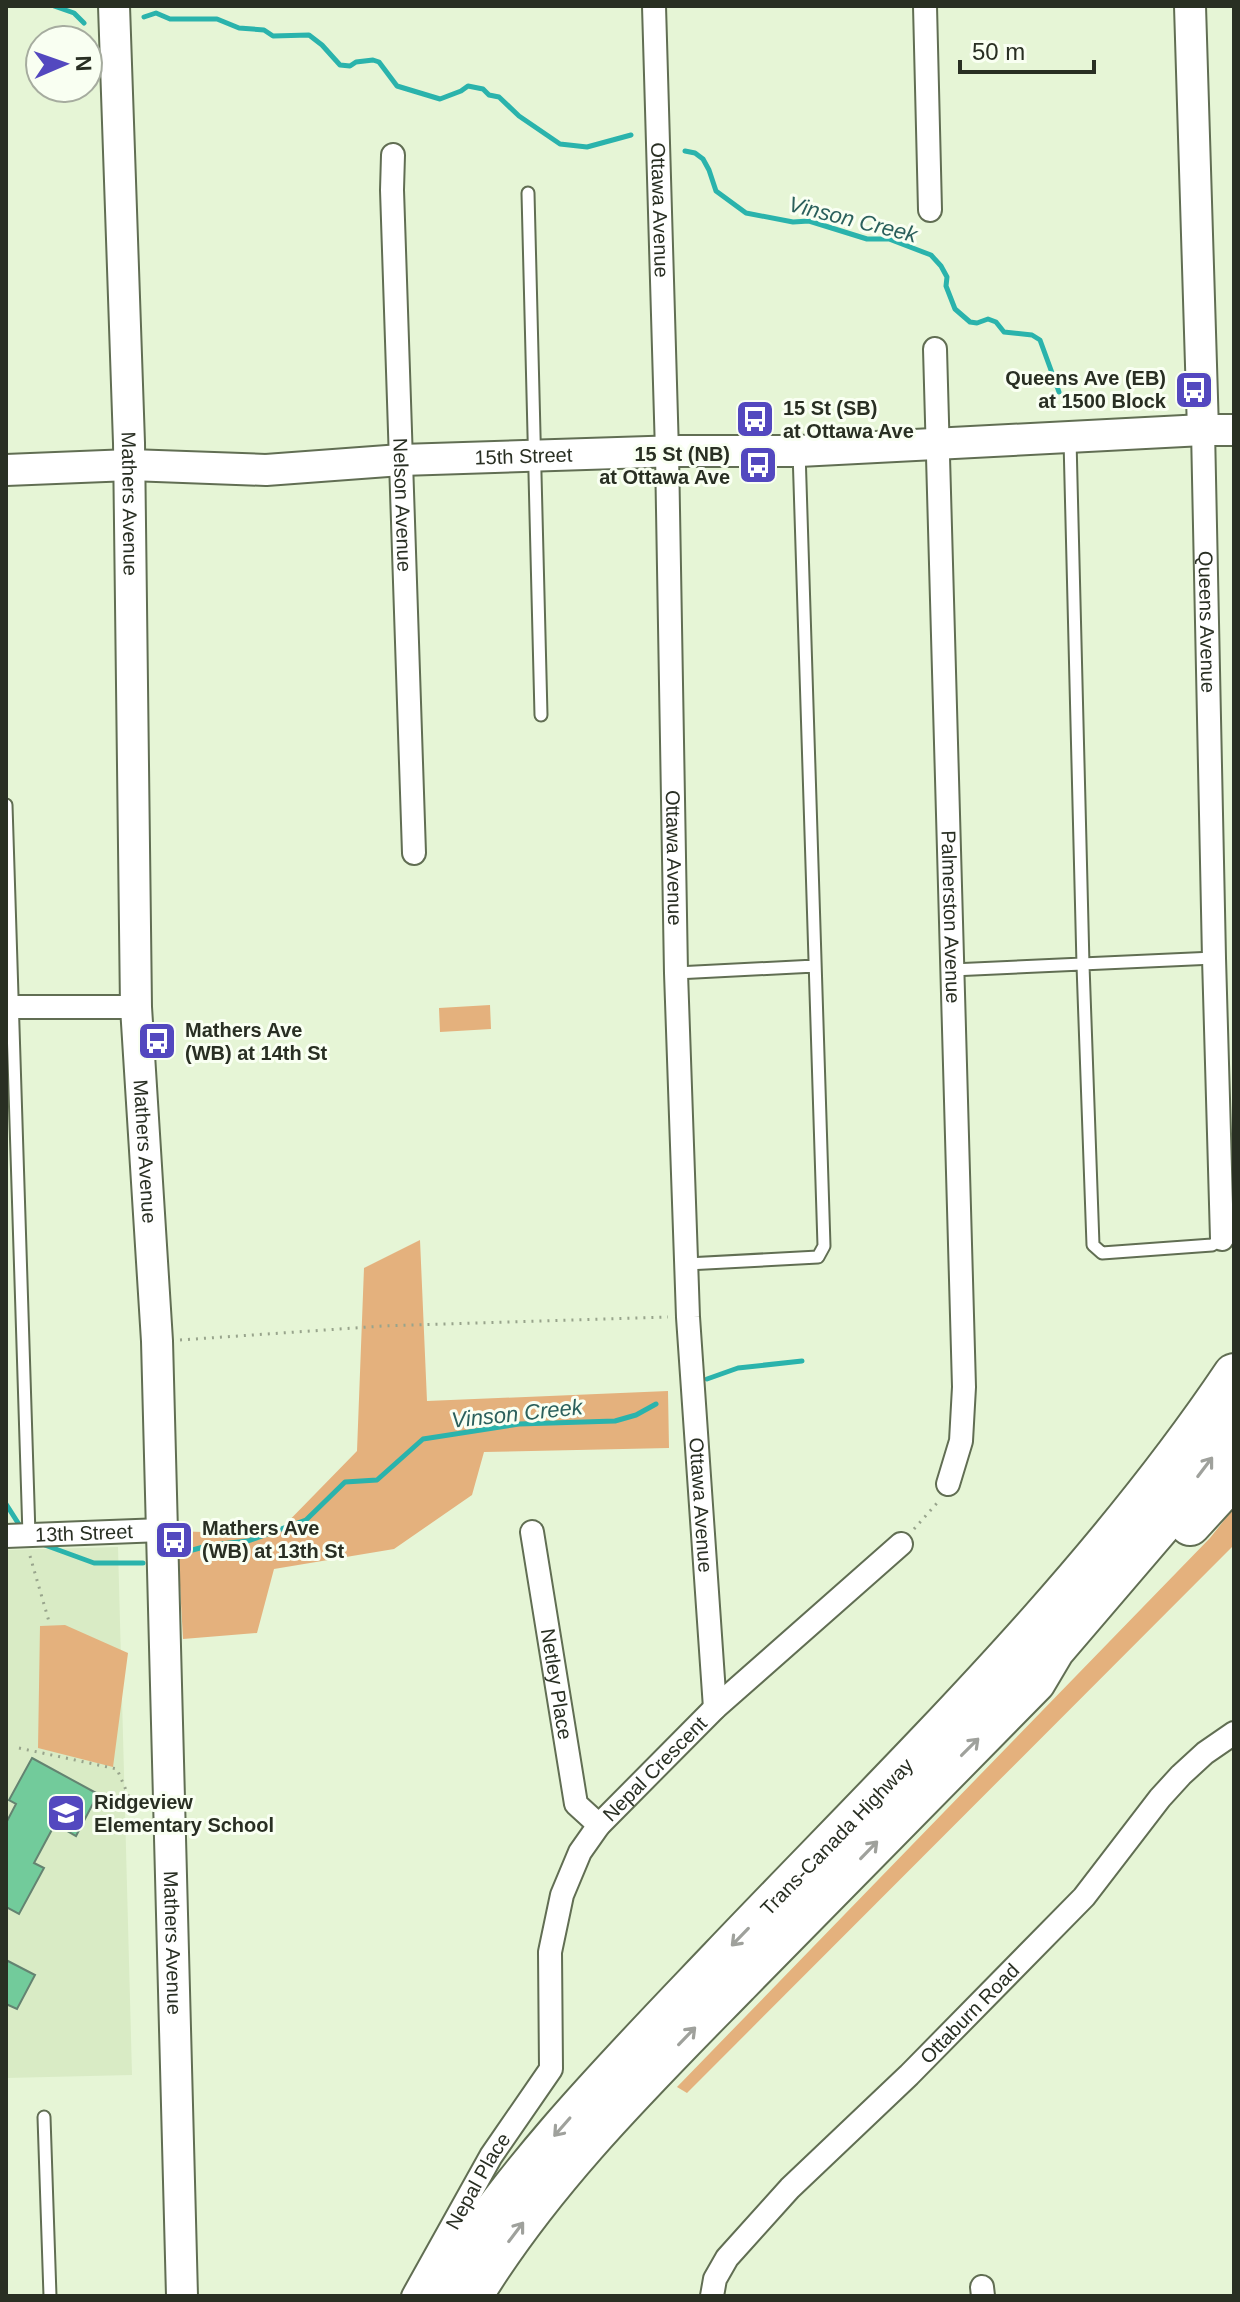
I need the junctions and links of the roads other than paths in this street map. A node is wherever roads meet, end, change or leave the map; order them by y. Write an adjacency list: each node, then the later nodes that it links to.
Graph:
1 (114, 6): 17 (street, Mathers Avenue)
2 (654, 6): 14 (street, Ottawa Avenue)
3 (925, 6): 7 (street)
4 (1190, 6): 9 (street, Queens Avenue)
5 (393, 155): 16 (street, Nelson Avenue)
6 (528, 193): 15 (lane)
7 (930, 210)
8 (935, 349): 12 (street, Palmerston Avenue)
9 (1203, 430): 10 (street, 15th Street); 11 (street, 15th Street); 22 (street, Queens Avenue)
10 (1234, 430)
11 (1070, 438): 12 (street, 15th Street); 23 (lane)
12 (936, 445): 13 (street, 15th Street); 25 (street, Palmerston Avenue)
13 (799, 451): 14 (street, 15th Street); 24 (lane)
14 (667, 452): 15 (street, 15th Street); 26 (street, Ottawa Avenue)
15 (533, 456): 16 (street, 15th Street); 19 (lane)
16 (401, 460): 17 (street, 15th Street); 21 (street, Nelson Avenue)
17 (130, 465): 18 (street, 15th Street); 28 (street, Mathers Avenue)
18 (6, 470)
19 (541, 715)
20 (6, 805): 27 (lane)
21 (414, 853)
22 (1214, 958): 23 (lane); 29 (street, Queens Avenue)
23 (1083, 965): 25 (lane); 29 (lane)
24 (815, 966): 26 (lane); 30 (lane)
25 (952, 970): 35 (street, Palmerston Avenue)
26 (676, 973): 30 (street, Ottawa Avenue)
27 (9, 1007): 28 (street); 38 (lane)
28 (136, 1007): 36 (street, Mathers Avenue)
29 (1222, 1239)
30 (687, 1264): 42 (street, Ottawa Avenue)
31 (1234, 1340): 43 (highway)
32 (1234, 1374): 43 (highway, Trans-Canada Highway)
33 (1234, 1428): 41 (highway, Trans-Canada Highway, one-way to 33)
34 (1234, 1477): 41 (highway)
35 (948, 1484)
36 (162, 1530): 38 (street, 13th Street); 49 (street, Mathers Avenue)
37 (532, 1532): 45 (street, Netley Place)
38 (29, 1535): 39 (street, 13th Street)
39 (6, 1536)
40 (901, 1544): 42 (street, Nepal Crescent)
41 (1035, 1682): 52 (highway, Trans-Canada Highway, one-way to 41)
42 (715, 1708): 45 (street, Nepal Crescent)
43 (956, 1711): 51 (highway, Trans-Canada Highway, one-way to 51)
44 (1234, 1733): 53 (street, Ottaburn Road)
45 (599, 1825): 46 (street, Nepal Crescent)
46 (551, 2069): 50 (street, Nepal Place)
47 (44, 2117): 48 (lane)
48 (50, 2296)
49 (182, 2296)
50 (413, 2296)
51 (437, 2296)
52 (472, 2296)
53 (712, 2296)

